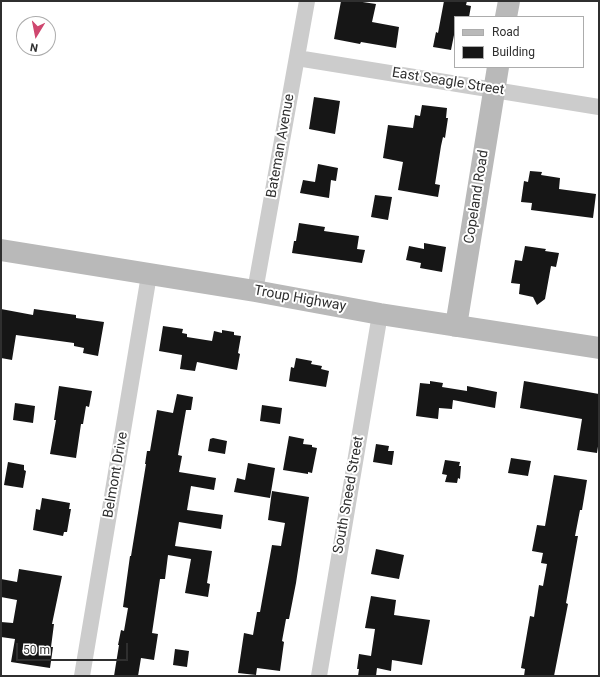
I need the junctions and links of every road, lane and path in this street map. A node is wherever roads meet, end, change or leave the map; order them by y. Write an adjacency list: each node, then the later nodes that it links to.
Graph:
1 (307, 1): 4 (street, Bateman Avenue)
2 (509, 1): 3 (main road)
3 (506, 16)
4 (297, 58): 6 (street, East Seagle Street); 10 (street, Bateman Avenue)
5 (498, 68): 6 (main road, Copeland Road)
6 (494, 90): 7 (street, East Seagle Street); 12 (main road, Copeland Road)
7 (599, 107)
8 (1, 250): 9 (main road, Troup Highway)
9 (150, 274): 10 (main road, Troup Highway); 14 (street, Belmont Drive)
10 (254, 291): 11 (main road, Troup Highway)
11 (380, 314): 12 (main road, Troup Highway); 15 (street, South Sneed Street)
12 (456, 326): 13 (main road, Troup Highway)
13 (599, 348)
14 (82, 676)
15 (319, 676)

